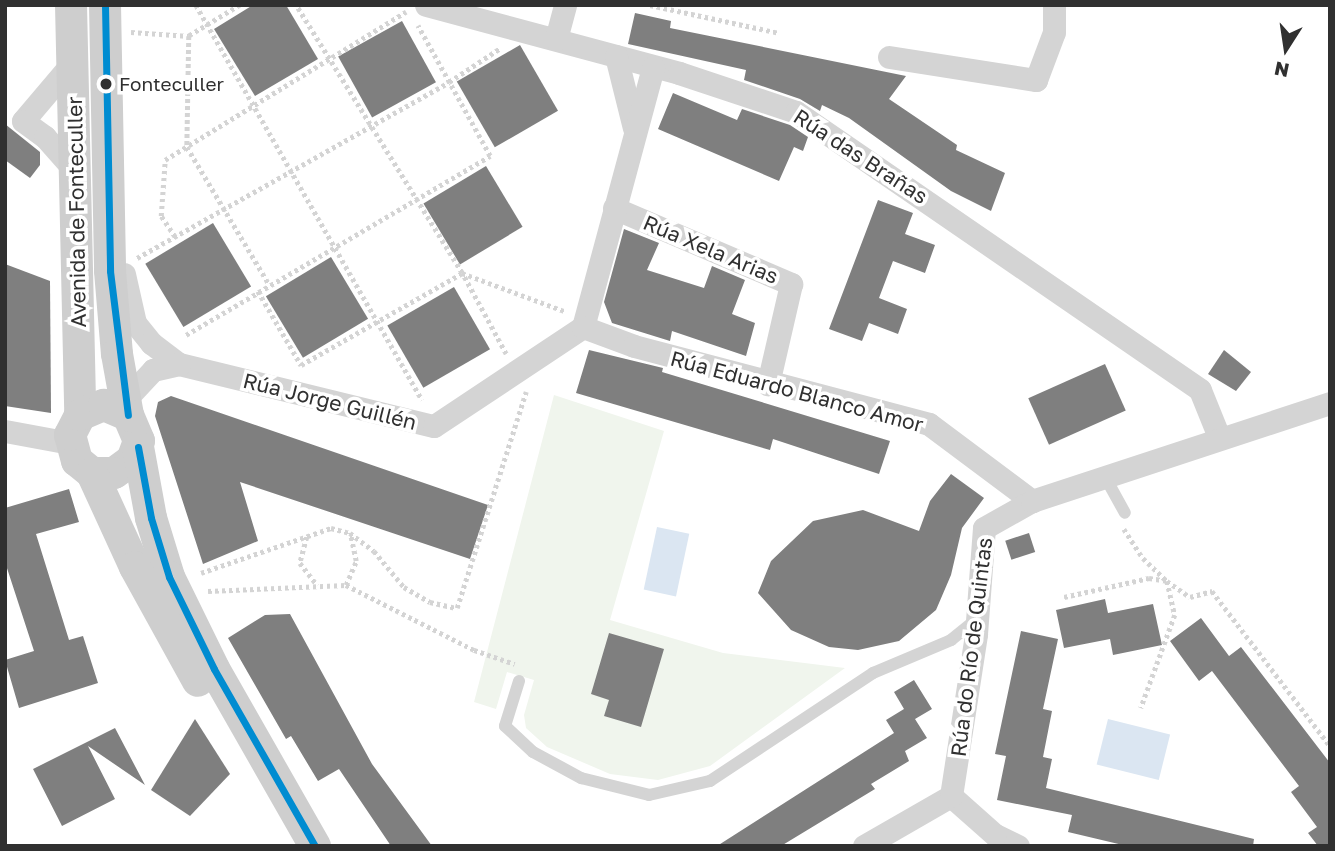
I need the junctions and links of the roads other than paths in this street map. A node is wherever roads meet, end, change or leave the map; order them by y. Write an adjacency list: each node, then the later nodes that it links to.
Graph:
1 (104, 5): 13 (main road, Avenida de Fonteculler)
2 (426, 5): 6 (street, Rúa das Brañas)
3 (565, 5): 6 (street)
4 (1054, 5): 8 (street)
5 (72, 7): 9 (main road, Avenida de Fonteculler)
6 (556, 38): 7 (street, Rúa das Brañas)
7 (616, 56): 10 (street, Rúa das Brañas); 12 (street)
8 (889, 57)
9 (73, 62): 11 (street); 14 (main road, Avenida de Fonteculler)
10 (653, 66): 12 (street); 23 (street, Rúa das Brañas)
11 (14, 115): 14 (street)
12 (634, 128): 15 (street)
13 (109, 147): 17 (street, Rúa Jorge Guillén); 20 (main road, Avenida de Fonteculler)
14 (76, 172): 21 (main road, Avenida de Fonteculler)
15 (614, 208): 16 (street); 18 (street, Rúa Xela Arias)
16 (583, 327): 17 (street, Rúa Jorge Guillén); 18 (street, Rúa Eduardo Blanco Amor)
17 (179, 364): 20 (street)
18 (768, 384): 27 (street, Rúa Eduardo Blanco Amor)
19 (1330, 403): 23 (street, Rúa do Río de Quintas)
20 (127, 408): 21 (main road); 24 (main road)
21 (75, 429): 22 (street); 25 (main road)
22 (5, 431)
23 (1219, 437): 26 (street, Rúa do Río de Quintas)
24 (138, 447): 25 (main road); 31 (main road)
25 (92, 473): 31 (main road)
26 (1104, 475): 27 (street, Rúa do Río de Quintas); 28 (lane)
27 (1032, 501): 29 (street, Rúa do Río de Quintas)
28 (1125, 513)
29 (977, 619): 30 (lane); 32 (street, Rúa do Río de Quintas)
30 (519, 681)
31 (259, 764): 33 (main road); 34 (main road)
32 (951, 796): 35 (street); 36 (street)
33 (294, 846)
34 (315, 846)
35 (864, 846)
36 (1018, 846)

